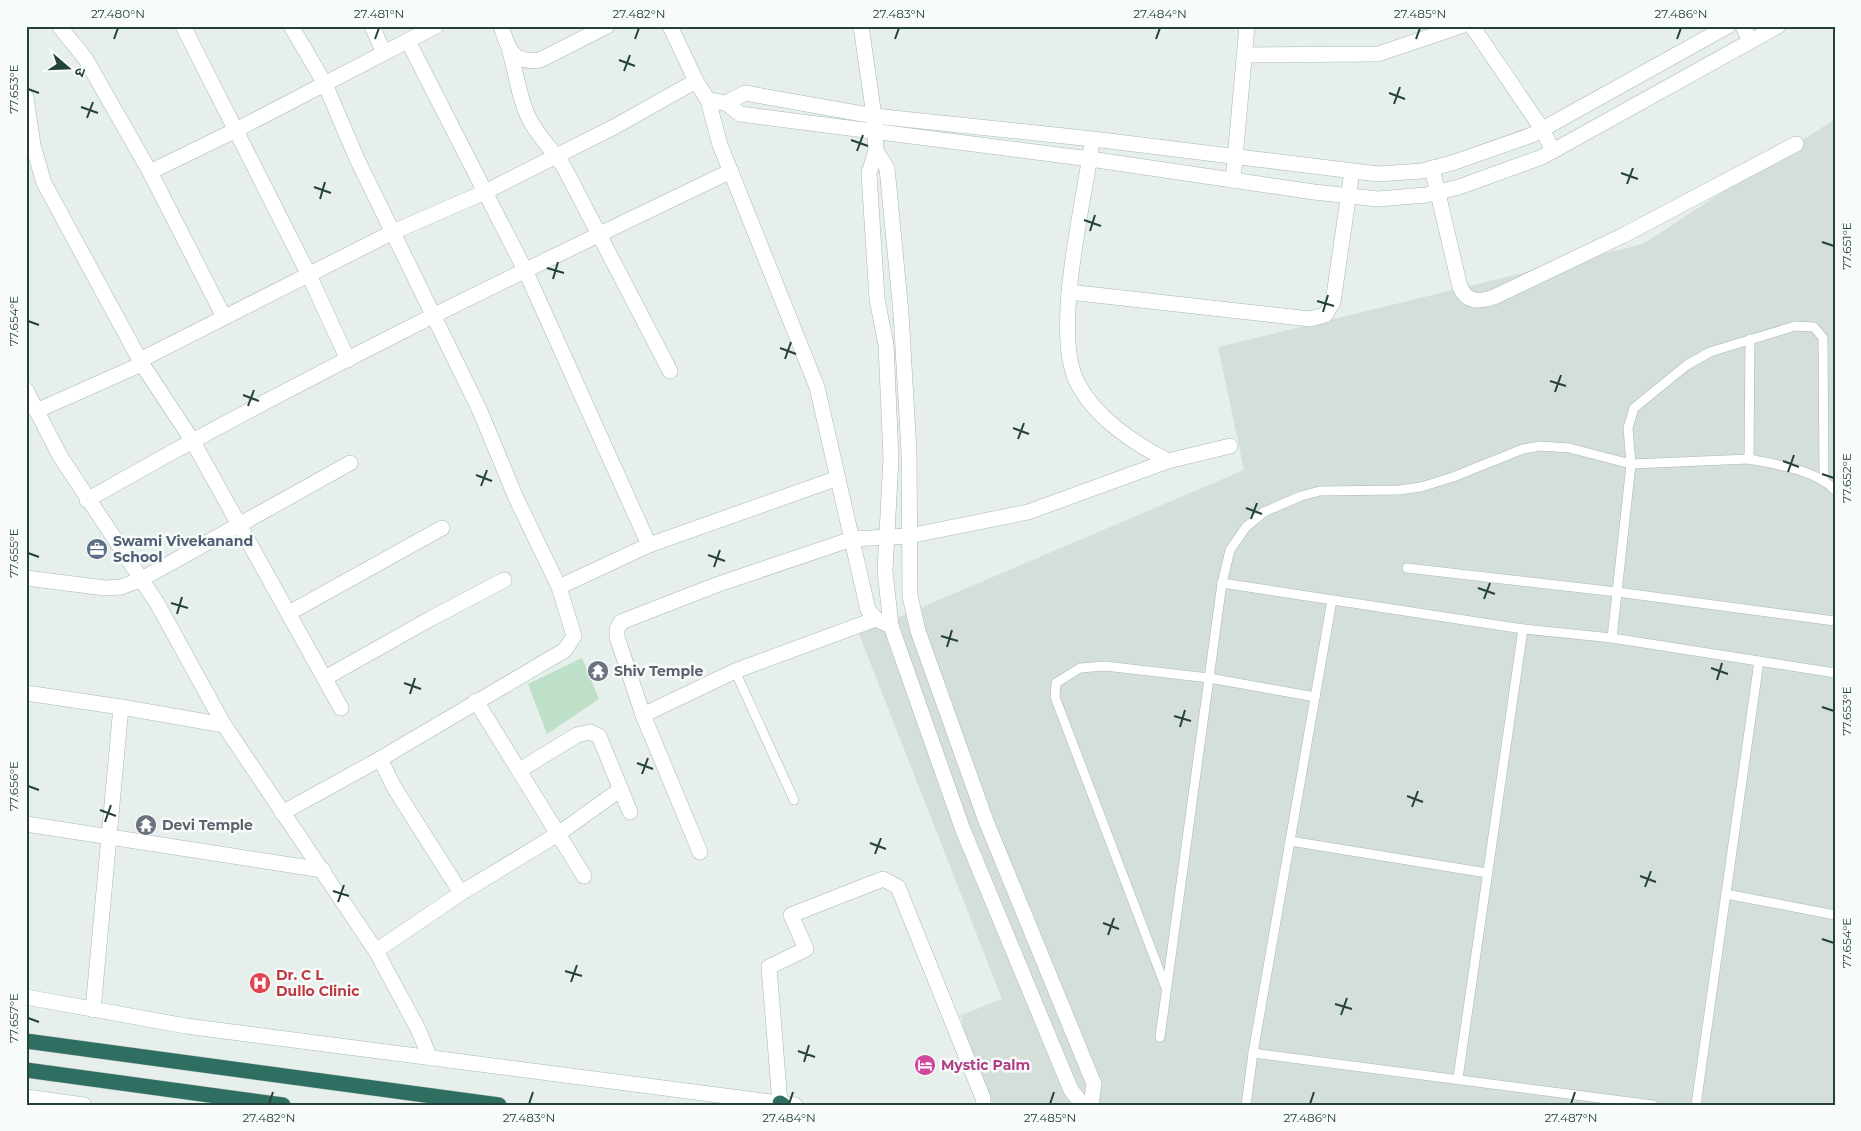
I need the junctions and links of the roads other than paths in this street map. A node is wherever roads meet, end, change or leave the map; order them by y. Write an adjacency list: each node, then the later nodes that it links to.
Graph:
1 (59, 26): 39 (street)
2 (183, 26): 28 (street)
3 (291, 26): 22 (street)
4 (372, 26): 19 (street)
5 (436, 26): 16 (street)
6 (500, 26): 18 (street)
7 (607, 26): 18 (street)
8 (670, 26): 21 (street)
9 (861, 26): 26 (street)
10 (1247, 26): 20 (street)
11 (1461, 26): 20 (street)
12 (1472, 26): 27 (street)
13 (1728, 26): 27 (street)
14 (1743, 26): 17 (street)
15 (1778, 26): 17 (street)
16 (408, 41): 19 (street); 42 (street)
17 (1750, 41): 32 (street)
18 (510, 52): 34 (street)
19 (384, 53): 22 (street)
20 (1244, 55): 35 (street)
21 (696, 81): 24 (street); 34 (street)
22 (324, 84): 28 (street); 45 (street)
23 (26, 97): 56 (street)
24 (708, 100): 25 (street); 38 (street)
25 (726, 102): 26 (street); 29 (street)
26 (874, 116): 29 (street); 30 (street)
27 (1542, 129): 32 (street); 37 (street)
28 (236, 130): 39 (street); 48 (street)
29 (874, 133): 33 (street); 36 (street)
30 (1093, 139): 35 (street); 36 (street)
31 (1796, 144): 43 (street)
32 (1553, 151): 43 (street)
33 (876, 152): 49 (street); 50 (street)
34 (557, 154): 42 (street); 46 (street)
35 (1235, 156): 40 (street); 41 (street)
36 (1090, 159): 41 (street); 51 (street)
37 (1432, 168): 40 (street); 43 (street)
38 (732, 171): 46 (street); 66 (street)
39 (150, 172): 52 (street)
40 (1352, 172): 44 (street)
41 (1232, 180): 44 (street)
42 (485, 192): 45 (street); 47 (street)
43 (1438, 192): 44 (street)
44 (1350, 196): 51 (street)
45 (393, 232): 48 (street); 53 (street)
46 (600, 234): 47 (street); 57 (street)
47 (526, 272): 53 (street); 75 (street)
48 (308, 274): 52 (street); 55 (street)
49 (896, 278): 50 (street); 72 (street)
50 (876, 282): 73 (street)
51 (1069, 292): 63 (street)
52 (224, 317): 56 (street)
53 (433, 318): 55 (street); 81 (street)
54 (1750, 339): 62 (lane); 65 (lane); 67 (lane)
55 (348, 360): 60 (street)
56 (141, 362): 59 (street); 60 (street)
57 (670, 371)
58 (26, 390): 59 (street)
59 (36, 411): 69 (street)
60 (192, 440): 69 (street); 70 (street)
61 (1230, 446): 63 (street)
62 (1749, 458): 65 (lane); 67 (lane)
63 (1168, 461): 72 (street)
64 (350, 463): 70 (street)
65 (1631, 464): 80 (lane); 82 (lane)
66 (838, 478): 74 (street); 75 (street)
67 (1824, 479): 68 (lane)
68 (1835, 490)
69 (87, 500): 78 (street)
70 (239, 526): 78 (street); 84 (street)
71 (442, 528): 84 (street)
72 (909, 536): 73 (street); 102 (street)
73 (888, 537): 74 (street); 87 (street)
74 (852, 539): 85 (street); 100 (street)
75 (649, 545): 81 (street)
76 (1407, 568): 82 (lane)
77 (26, 578): 78 (street)
78 (140, 580): 101 (street)
79 (504, 580): 93 (street)
80 (1222, 583): 83 (lane); 94 (lane)
81 (559, 587): 97 (street)
82 (1618, 592): 86 (lane); 89 (lane)
83 (1332, 600): 88 (lane); 96 (lane)
84 (288, 613): 93 (street)
85 (876, 619): 87 (street); 91 (street)
86 (1835, 621)
87 (891, 626): 103 (street)
88 (1522, 629): 89 (lane); 116 (lane)
89 (1612, 638): 90 (lane)
90 (1759, 660): 92 (lane); 119 (lane)
91 (735, 672): 100 (street); 107 (lane)
92 (1835, 673)
93 (325, 678): 99 (street)
94 (1209, 678): 96 (lane); 122 (lane); 122 (lane)
95 (26, 693): 98 (street)
96 (1315, 697): 113 (lane)
97 (476, 701): 104 (street); 105 (street)
98 (121, 707): 101 (street); 112 (street)
99 (342, 708)
100 (643, 715): 114 (street)
101 (224, 725): 109 (street)
102 (959, 744): 103 (street); 124 (street)
103 (935, 751): 126 (street)
104 (380, 759): 109 (street); 118 (street)
105 (520, 770): 106 (street); 111 (street)
106 (621, 788): 108 (street); 111 (street)
107 (794, 800)
108 (630, 812)
109 (282, 813): 115 (street)
110 (26, 824): 112 (street)
111 (558, 834): 117 (street); 118 (street)
112 (109, 835): 115 (street); 125 (street)
113 (1290, 841): 116 (lane); 129 (lane)
114 (700, 852)
115 (323, 870): 121 (street)
116 (1487, 873): 132 (lane)
117 (584, 876)
118 (461, 893): 121 (street)
119 (1726, 894): 120 (lane); 144 (lane)
120 (1835, 915)
121 (376, 951): 130 (street)
122 (1166, 990): 127 (lane)
123 (26, 997): 125 (street)
124 (1061, 1002): 126 (street); 141 (street)
125 (93, 1010): 130 (street)
126 (1038, 1011): 140 (street)
127 (1160, 1037)
128 (26, 1041): 137 (highway)
129 (1253, 1053): 132 (lane); 142 (lane)
130 (430, 1058): 134 (street)
131 (26, 1070): 136 (highway)
132 (1458, 1078): 143 (lane)
133 (26, 1097): 135 (street)
134 (781, 1104): 138 (street); 139 (street)
135 (84, 1105)
136 (283, 1105)
137 (499, 1105)
138 (795, 1105)
139 (984, 1105)
140 (1083, 1105)
141 (1091, 1105)
142 (1246, 1105)
143 (1653, 1105)
144 (1696, 1105)

